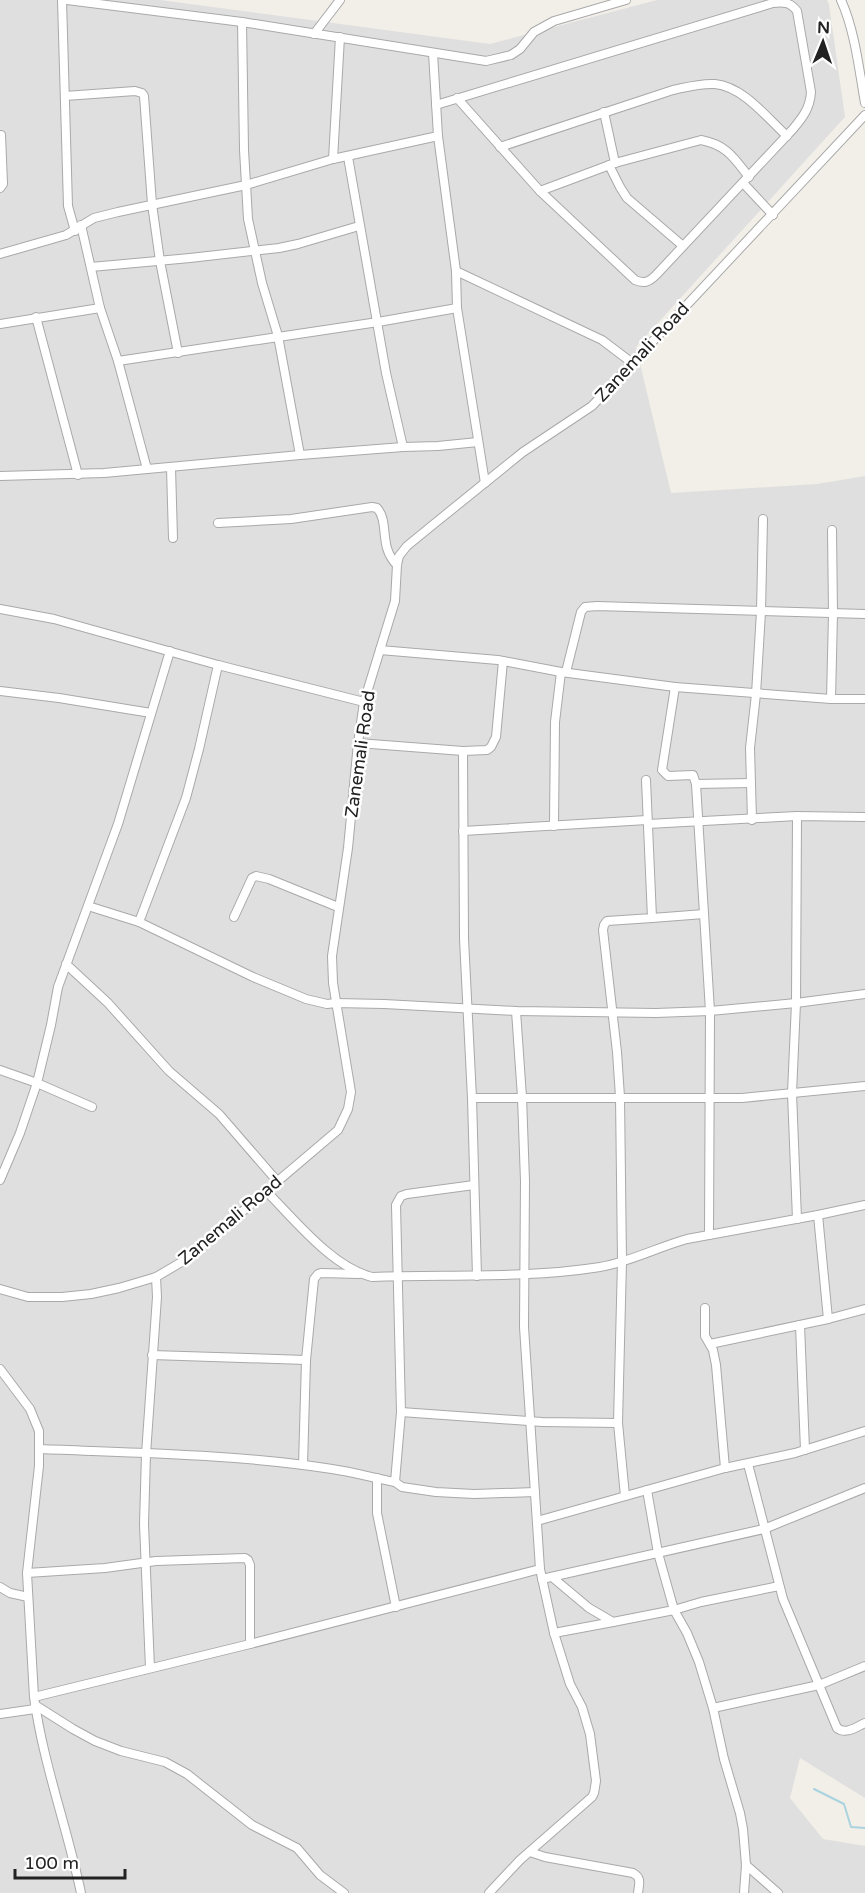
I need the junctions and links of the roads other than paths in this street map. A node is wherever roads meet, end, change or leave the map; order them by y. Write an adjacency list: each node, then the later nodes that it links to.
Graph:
1 (62, 0): 10 (street)
2 (67, 0): 6 (street)
3 (340, 0): 7 (street)
4 (626, 0): 9 (street)
5 (841, 0): 12 (street)
6 (242, 22): 7 (street); 24 (street)
7 (314, 34): 8 (street)
8 (340, 36): 9 (street); 21 (street)
9 (433, 53): 13 (street)
10 (65, 96): 27 (street); 30 (street)
11 (457, 98): 13 (street); 18 (street); 19 (street)
12 (865, 103)
13 (436, 105): 17 (street)
14 (604, 112): 18 (street); 19 (street); 22 (street)
15 (865, 115): 28 (street, Zanemali Road)
16 (1, 135): 25 (street)
17 (438, 136): 20 (street); 36 (street)
18 (787, 136): 23 (street)
19 (500, 147): 26 (street)
20 (348, 157): 21 (street); 29 (street)
21 (333, 159): 24 (street)
22 (612, 164): 23 (street); 26 (street); 31 (street)
23 (746, 180): 28 (street); 31 (street)
24 (246, 185): 27 (street); 32 (street)
25 (0, 188)
26 (540, 191): 31 (street)
27 (152, 204): 30 (street); 34 (street)
28 (773, 215): 45 (street, Zanemali Road)
29 (359, 226): 32 (street); 40 (street)
30 (78, 228): 33 (street); 35 (street)
31 (683, 246)
32 (254, 251): 34 (street); 42 (street)
33 (0, 254)
34 (160, 261): 35 (street); 43 (street)
35 (91, 267): 37 (street)
36 (456, 272): 38 (street); 45 (street)
37 (100, 308): 39 (street); 44 (street)
38 (457, 308): 40 (street); 46 (street)
39 (36, 317): 41 (street); 51 (street)
40 (378, 322): 42 (street); 47 (street)
41 (0, 324)
42 (278, 336): 43 (street); 48 (street)
43 (178, 353): 44 (street)
44 (118, 361): 50 (street)
45 (631, 363): 53 (street, Zanemali Road)
46 (478, 442): 47 (street); 53 (street)
47 (403, 447): 48 (street)
48 (300, 455): 49 (street)
49 (171, 468): 50 (street); 57 (street)
50 (147, 469): 51 (street)
51 (78, 475): 52 (street)
52 (0, 476)
53 (485, 483): 58 (street, Zanemali Road)
54 (763, 519): 60 (street)
55 (218, 523): 58 (street)
56 (832, 530): 61 (street)
57 (173, 538)
58 (396, 565): 63 (street, Zanemali Road)
59 (0, 609): 64 (street)
60 (761, 612): 61 (street); 67 (street); 70 (street)
61 (833, 614): 62 (street); 71 (street)
62 (865, 614)
63 (380, 650): 65 (street); 73 (street, Zanemali Road)
64 (170, 651): 66 (street); 74 (street)
65 (503, 661): 67 (street); 76 (street)
66 (218, 665): 73 (street); 92 (street)
67 (563, 672): 68 (street); 85 (street)
68 (675, 687): 70 (street); 79 (street)
69 (0, 691): 74 (street)
70 (756, 694): 71 (street); 78 (street)
71 (831, 699): 72 (street)
72 (865, 699)
73 (364, 702): 75 (street, Zanemali Road)
74 (151, 713): 87 (street)
75 (358, 743): 76 (street); 88 (street, Zanemali Road)
76 (463, 752): 86 (street)
77 (646, 780): 84 (street)
78 (751, 783): 79 (street); 82 (street)
79 (696, 784): 83 (street)
80 (797, 816): 81 (street); 82 (street); 96 (street)
81 (865, 817)
82 (752, 820): 83 (street)
83 (699, 821): 84 (street); 89 (street)
84 (647, 822): 85 (street); 91 (street)
85 (554, 826): 86 (street)
86 (463, 831): 97 (street)
87 (88, 906): 92 (street); 93 (street)
88 (338, 907): 90 (street); 95 (street, Zanemali Road)
89 (704, 914): 91 (street); 99 (street)
90 (234, 917)
91 (652, 918): 100 (street)
92 (140, 922): 95 (street)
93 (66, 964): 102 (street); 111 (street)
94 (865, 994): 96 (street)
95 (336, 1002): 97 (street); 111 (street, Zanemali Road)
96 (796, 1003): 99 (street); 104 (street)
97 (467, 1008): 98 (street); 107 (street)
98 (516, 1011): 100 (street); 105 (street)
99 (710, 1011): 100 (street); 108 (street)
100 (613, 1013): 106 (street)
101 (0, 1070): 102 (street)
102 (37, 1083): 109 (street); 110 (street)
103 (865, 1086): 104 (street)
104 (792, 1093): 108 (street); 116 (street)
105 (522, 1097): 106 (street); 107 (street); 120 (street)
106 (620, 1097): 108 (street); 118 (street)
107 (472, 1098): 112 (street)
108 (711, 1098): 117 (street)
109 (92, 1107)
110 (0, 1180)
111 (277, 1181): 113 (street, Zanemali Road)
112 (474, 1185): 121 (street); 122 (street)
113 (266, 1191): 119 (street); 123 (street, Zanemali Road)
114 (865, 1205): 115 (street)
115 (818, 1215): 116 (street); 127 (street)
116 (796, 1219): 117 (street)
117 (709, 1235): 118 (street)
118 (622, 1261): 120 (street); 135 (street)
119 (359, 1274): 121 (street); 131 (street)
120 (524, 1275): 122 (street); 134 (street)
121 (399, 1276): 122 (street); 133 (street)
122 (477, 1276)
123 (156, 1277): 124 (street, Zanemali Road); 130 (street)
124 (0, 1289)
125 (705, 1308): 129 (street)
126 (865, 1309): 127 (street)
127 (828, 1319): 128 (street)
128 (800, 1325): 129 (street); 138 (street)
129 (710, 1344): 142 (street)
130 (152, 1355): 131 (street); 139 (street)
131 (306, 1360): 141 (street)
132 (0, 1369): 137 (street)
133 (401, 1412): 134 (street); 144 (street)
134 (531, 1421): 135 (street); 147 (street)
135 (618, 1422): 148 (street)
136 (865, 1431): 138 (street)
137 (40, 1449): 139 (street); 154 (street)
138 (805, 1450): 140 (street)
139 (146, 1454): 141 (street); 152 (street)
140 (748, 1464): 142 (street); 150 (street)
141 (303, 1465): 143 (street)
142 (725, 1468): 146 (street)
143 (377, 1478): 144 (street); 160 (street)
144 (395, 1482): 147 (street)
145 (865, 1488): 150 (street)
146 (647, 1490): 148 (street); 151 (street)
147 (535, 1492): 149 (street)
148 (625, 1496): 149 (street)
149 (537, 1521): 153 (street)
150 (764, 1529): 151 (street); 157 (street)
151 (658, 1553): 155 (street); 161 (street)
152 (145, 1563): 154 (street); 164 (street); 166 (street)
153 (540, 1569): 156 (street); 160 (street)
154 (27, 1573): 159 (street)
155 (552, 1577): 156 (street); 162 (street)
156 (542, 1579): 163 (street)
157 (779, 1586): 161 (street); 167 (street)
158 (0, 1587): 159 (street)
159 (28, 1597): 168 (street)
160 (396, 1607): 164 (street)
161 (674, 1610): 162 (street); 169 (street)
162 (613, 1622): 163 (street)
163 (554, 1633): 172 (street)
164 (250, 1644): 166 (street)
165 (865, 1666): 167 (street)
166 (150, 1668): 168 (street)
167 (819, 1685): 169 (street); 171 (street)
168 (35, 1704): 170 (street); 174 (street); 175 (street)
169 (713, 1708): 173 (street)
170 (0, 1714)
171 (865, 1723)
172 (530, 1852): 176 (street); 177 (street)
173 (746, 1865): 178 (street); 179 (street)
174 (81, 1893)
175 (344, 1893)
176 (489, 1893)
177 (638, 1893)
178 (744, 1893)
179 (778, 1893)

